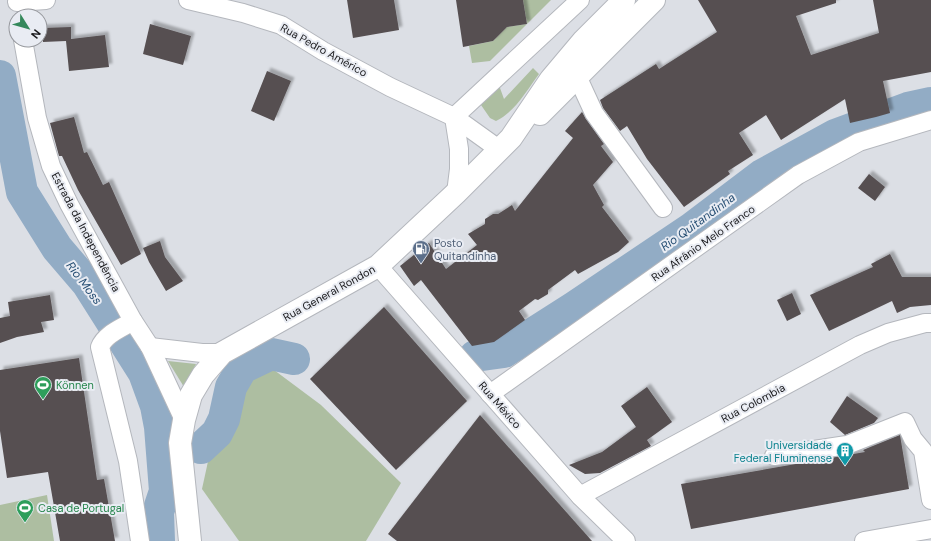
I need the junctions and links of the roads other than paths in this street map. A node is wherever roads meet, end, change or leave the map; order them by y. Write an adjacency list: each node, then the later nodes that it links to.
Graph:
1 (46, 0): 6 (street)
2 (188, 0): 9 (street, Rua Pedro Américo)
3 (580, 0): 9 (street)
4 (624, 0): 11 (main road, Rua General Rondon)
5 (654, 0): 8 (main road)
6 (17, 6)
7 (24, 48): 16 (street, Estrada da Independência)
8 (571, 83): 11 (main road); 13 (street)
9 (454, 117): 11 (street, Rua Pedro Américo); 12 (street)
10 (931, 120): 19 (street, Rua Afrânio Melo Franco)
11 (506, 144): 12 (main road, Rua General Rondon)
12 (456, 193): 14 (main road, Rua General Rondon)
13 (663, 208)
14 (378, 266): 18 (main road, Rua General Rondon); 19 (street, Rua México)
15 (931, 323): 22 (street, Rua Colombia)
16 (123, 327): 17 (street, Estrada da Independência); 25 (street)
17 (150, 347): 18 (street); 20 (street, Estrada da Independência)
18 (222, 353): 20 (main road, Rua General Rondon)
19 (490, 394): 22 (street, Rua México)
20 (184, 420): 26 (main road, Rua General Rondon)
21 (774, 456): 23 (street)
22 (580, 496): 27 (street, Rua México)
23 (931, 500)
24 (931, 529): 28 (street)
25 (140, 541)
26 (190, 541)
27 (626, 541)
28 (864, 541)

